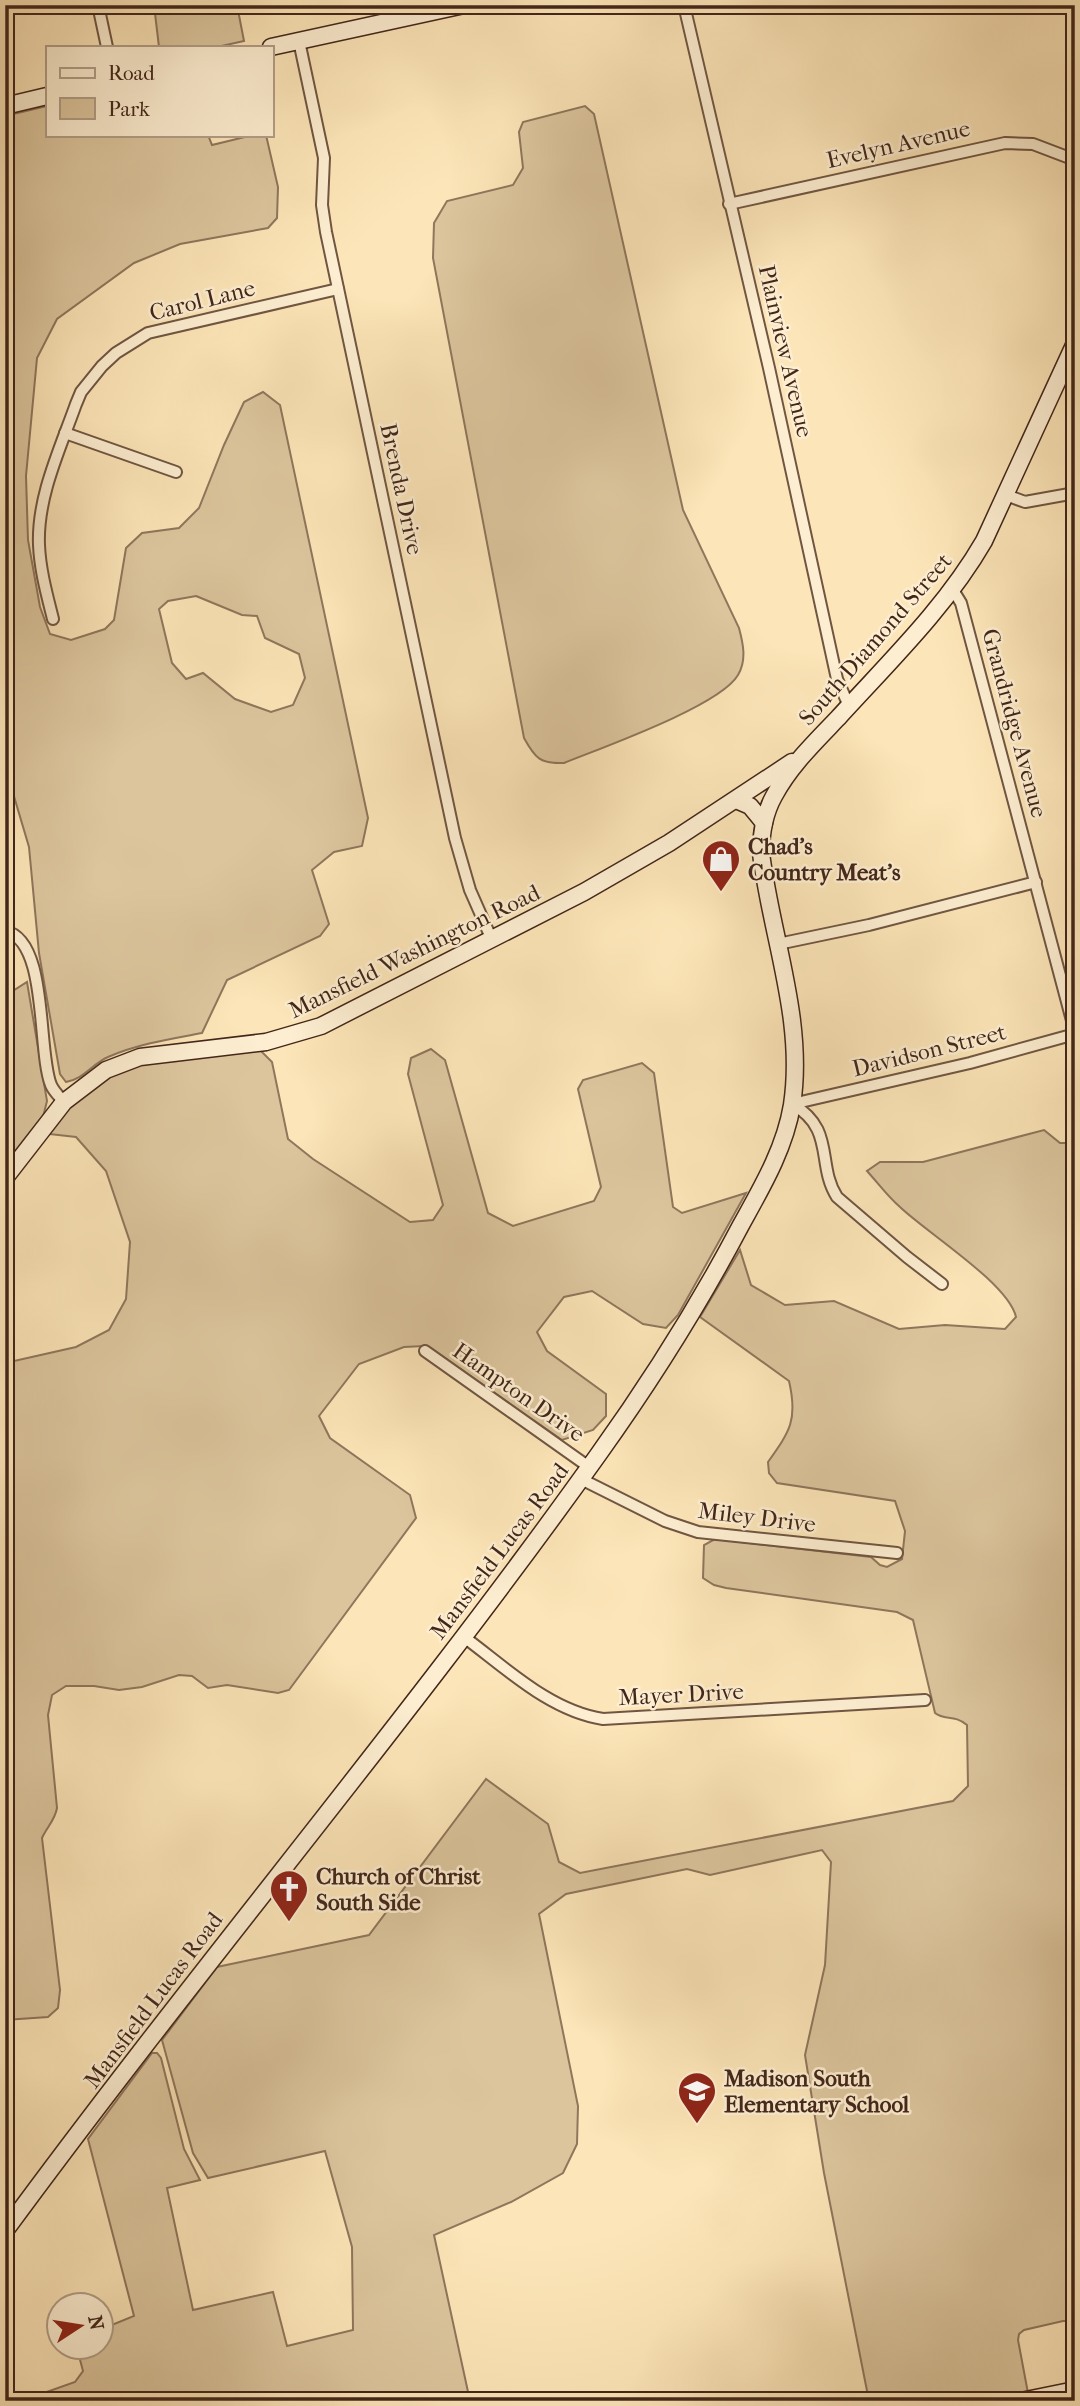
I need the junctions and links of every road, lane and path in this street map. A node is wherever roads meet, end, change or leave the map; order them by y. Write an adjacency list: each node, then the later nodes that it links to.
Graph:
1 (98, 5): 6 (street)
2 (464, 5): 4 (street)
3 (684, 5): 11 (street, Plainview Avenue)
4 (420, 10): 5 (street)
5 (299, 41): 7 (street); 12 (street, Brenda Drive)
6 (107, 46)
7 (273, 47)
8 (46, 96): 9 (street)
9 (5, 106)
10 (1075, 160): 11 (street, Evelyn Avenue)
11 (729, 204): 20 (street, Plainview Avenue)
12 (338, 289): 14 (street, Carol Lane); 26 (street, Brenda Drive)
13 (1075, 343): 17 (street, South Diamond Street)
14 (65, 433): 15 (street); 19 (street, Carol Lane)
15 (177, 472)
16 (1075, 493): 17 (street)
17 (1006, 495): 18 (street, South Diamond Street)
18 (953, 590): 20 (street, South Diamond Street); 24 (street, Grandridge Avenue)
19 (53, 619)
20 (849, 706): 21 (street, South Diamond Street)
21 (808, 751): 22 (street, Mansfield Washington Road); 23 (street, South Diamond Street)
22 (736, 800): 23 (street); 26 (street, Mansfield Washington Road)
23 (767, 815): 27 (street, Mansfield Lucas Road)
24 (1035, 882): 27 (street); 28 (street, Grandridge Avenue)
25 (5, 931): 29 (street)
26 (492, 940): 29 (street, Mansfield Washington Road)
27 (778, 944): 30 (street, Mansfield Lucas Road)
28 (1075, 1033): 30 (street, Davidson Street)
29 (65, 1102): 31 (street, Mansfield Washington Road)
30 (792, 1104): 32 (street); 34 (street, Mansfield Lucas Road)
31 (5, 1178)
32 (943, 1284)
33 (425, 1351): 34 (street, Hampton Drive)
34 (585, 1473): 35 (street, Miley Drive); 36 (street, Mansfield Lucas Road)
35 (897, 1553)
36 (464, 1637): 37 (street, Mayer Drive); 38 (street, Mansfield Lucas Road)
37 (925, 1700)
38 (5, 2231)
39 (1075, 2390): 40 (street)
40 (1021, 2401)

